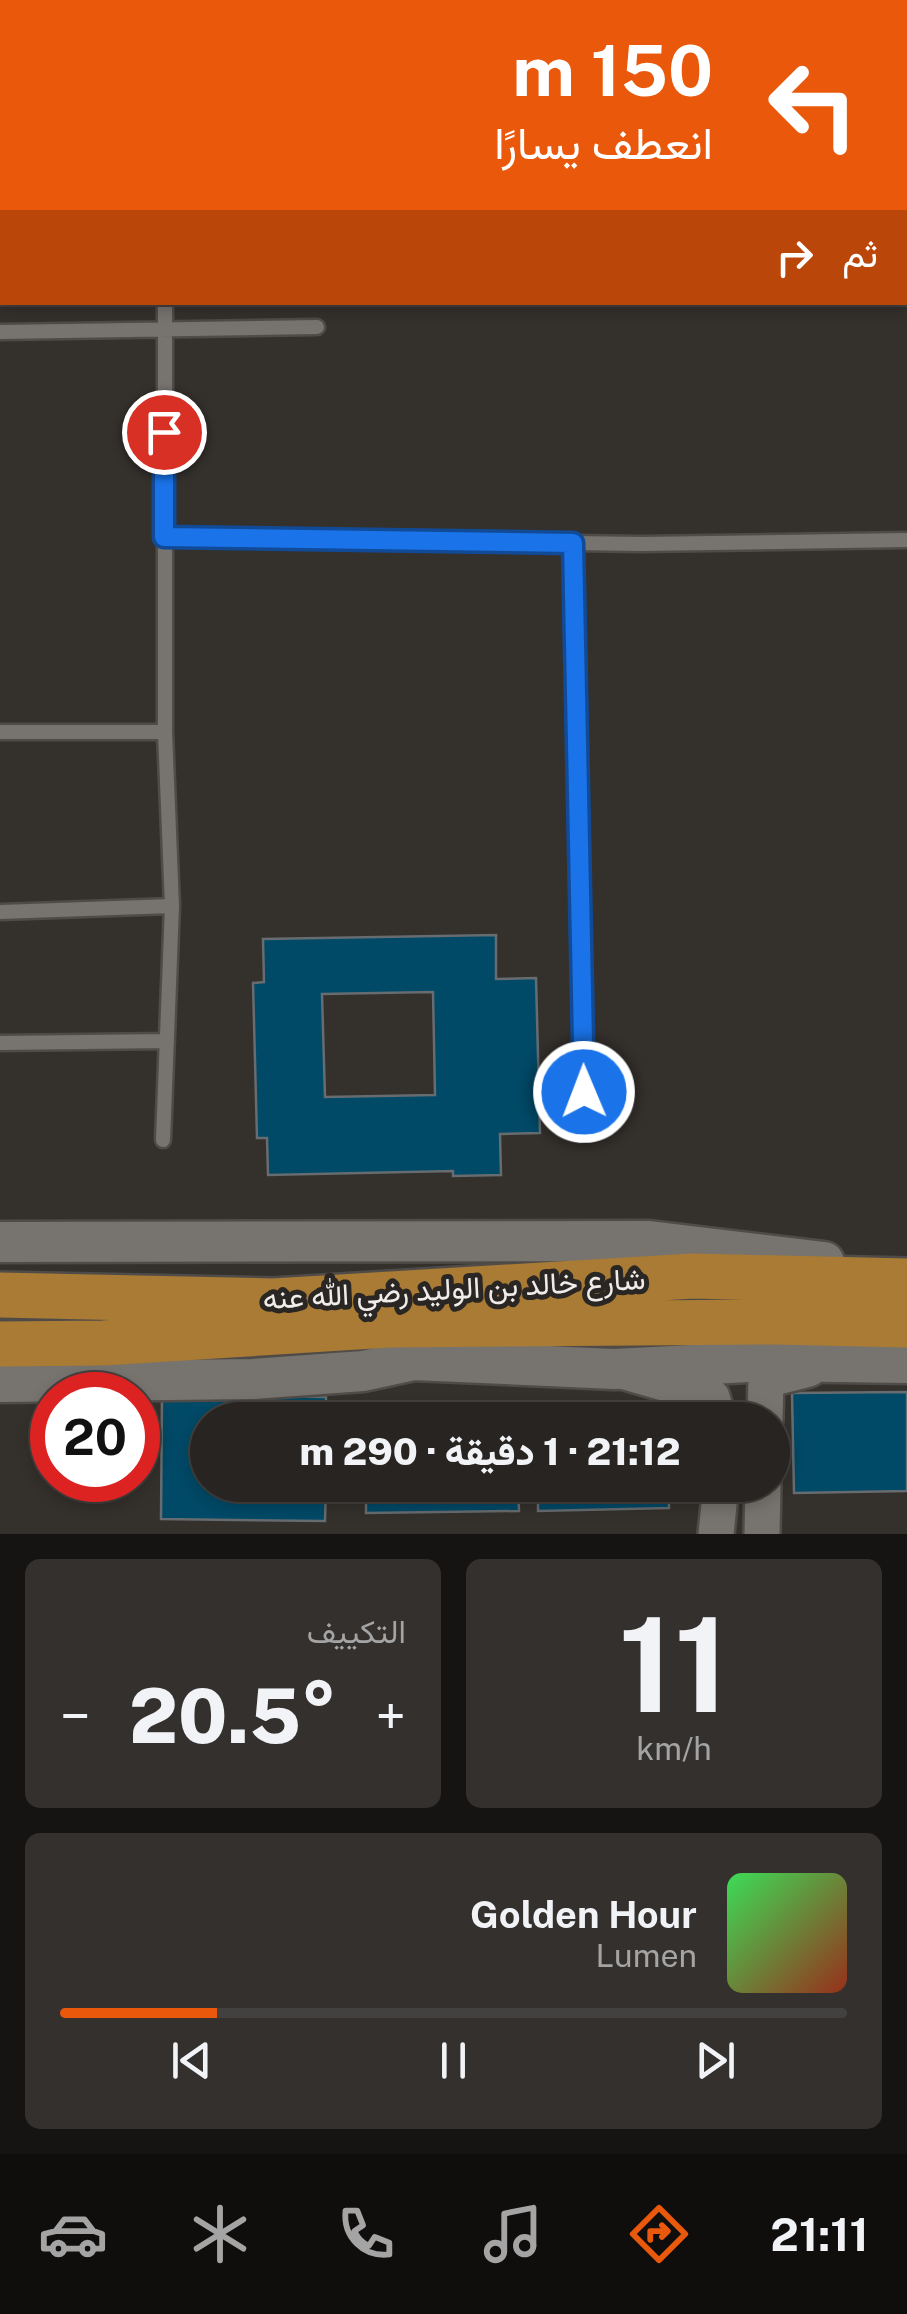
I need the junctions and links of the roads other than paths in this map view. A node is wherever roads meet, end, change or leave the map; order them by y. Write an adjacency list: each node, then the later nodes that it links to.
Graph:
1 (165, 305): 3 (lane)
2 (317, 327): 3 (lane)
3 (165, 328): 4 (lane); 5 (lane)
4 (0, 332)
5 (164, 537): 7 (lane); 9 (lane)
6 (907, 540): 7 (lane)
7 (573, 543): 14 (lane)
8 (0, 732): 9 (lane)
9 (165, 732): 10 (lane)
10 (172, 906): 11 (lane); 12 (lane)
11 (0, 912)
12 (167, 1041): 13 (lane); 15 (lane)
13 (0, 1044)
14 (584, 1092)
15 (163, 1140)
16 (0, 1242): 17 (main road)
17 (907, 1272)
18 (907, 1280): 19 (main road, شارع خالد بن الوليد رضي الله عنه)
19 (0, 1295)
20 (907, 1326): 21 (main road, شارع خالد بن الوليد رضي الله عنه)
21 (0, 1344)
22 (834, 1362): 23 (main road); 24 (main road); 27 (street)
23 (907, 1362)
24 (614, 1369): 25 (main road); 26 (street)
25 (0, 1382)
26 (714, 1402)
27 (765, 1402)
28 (719, 1502): 30 (street)
29 (763, 1502): 31 (street)
30 (716, 1534)
31 (762, 1534)

